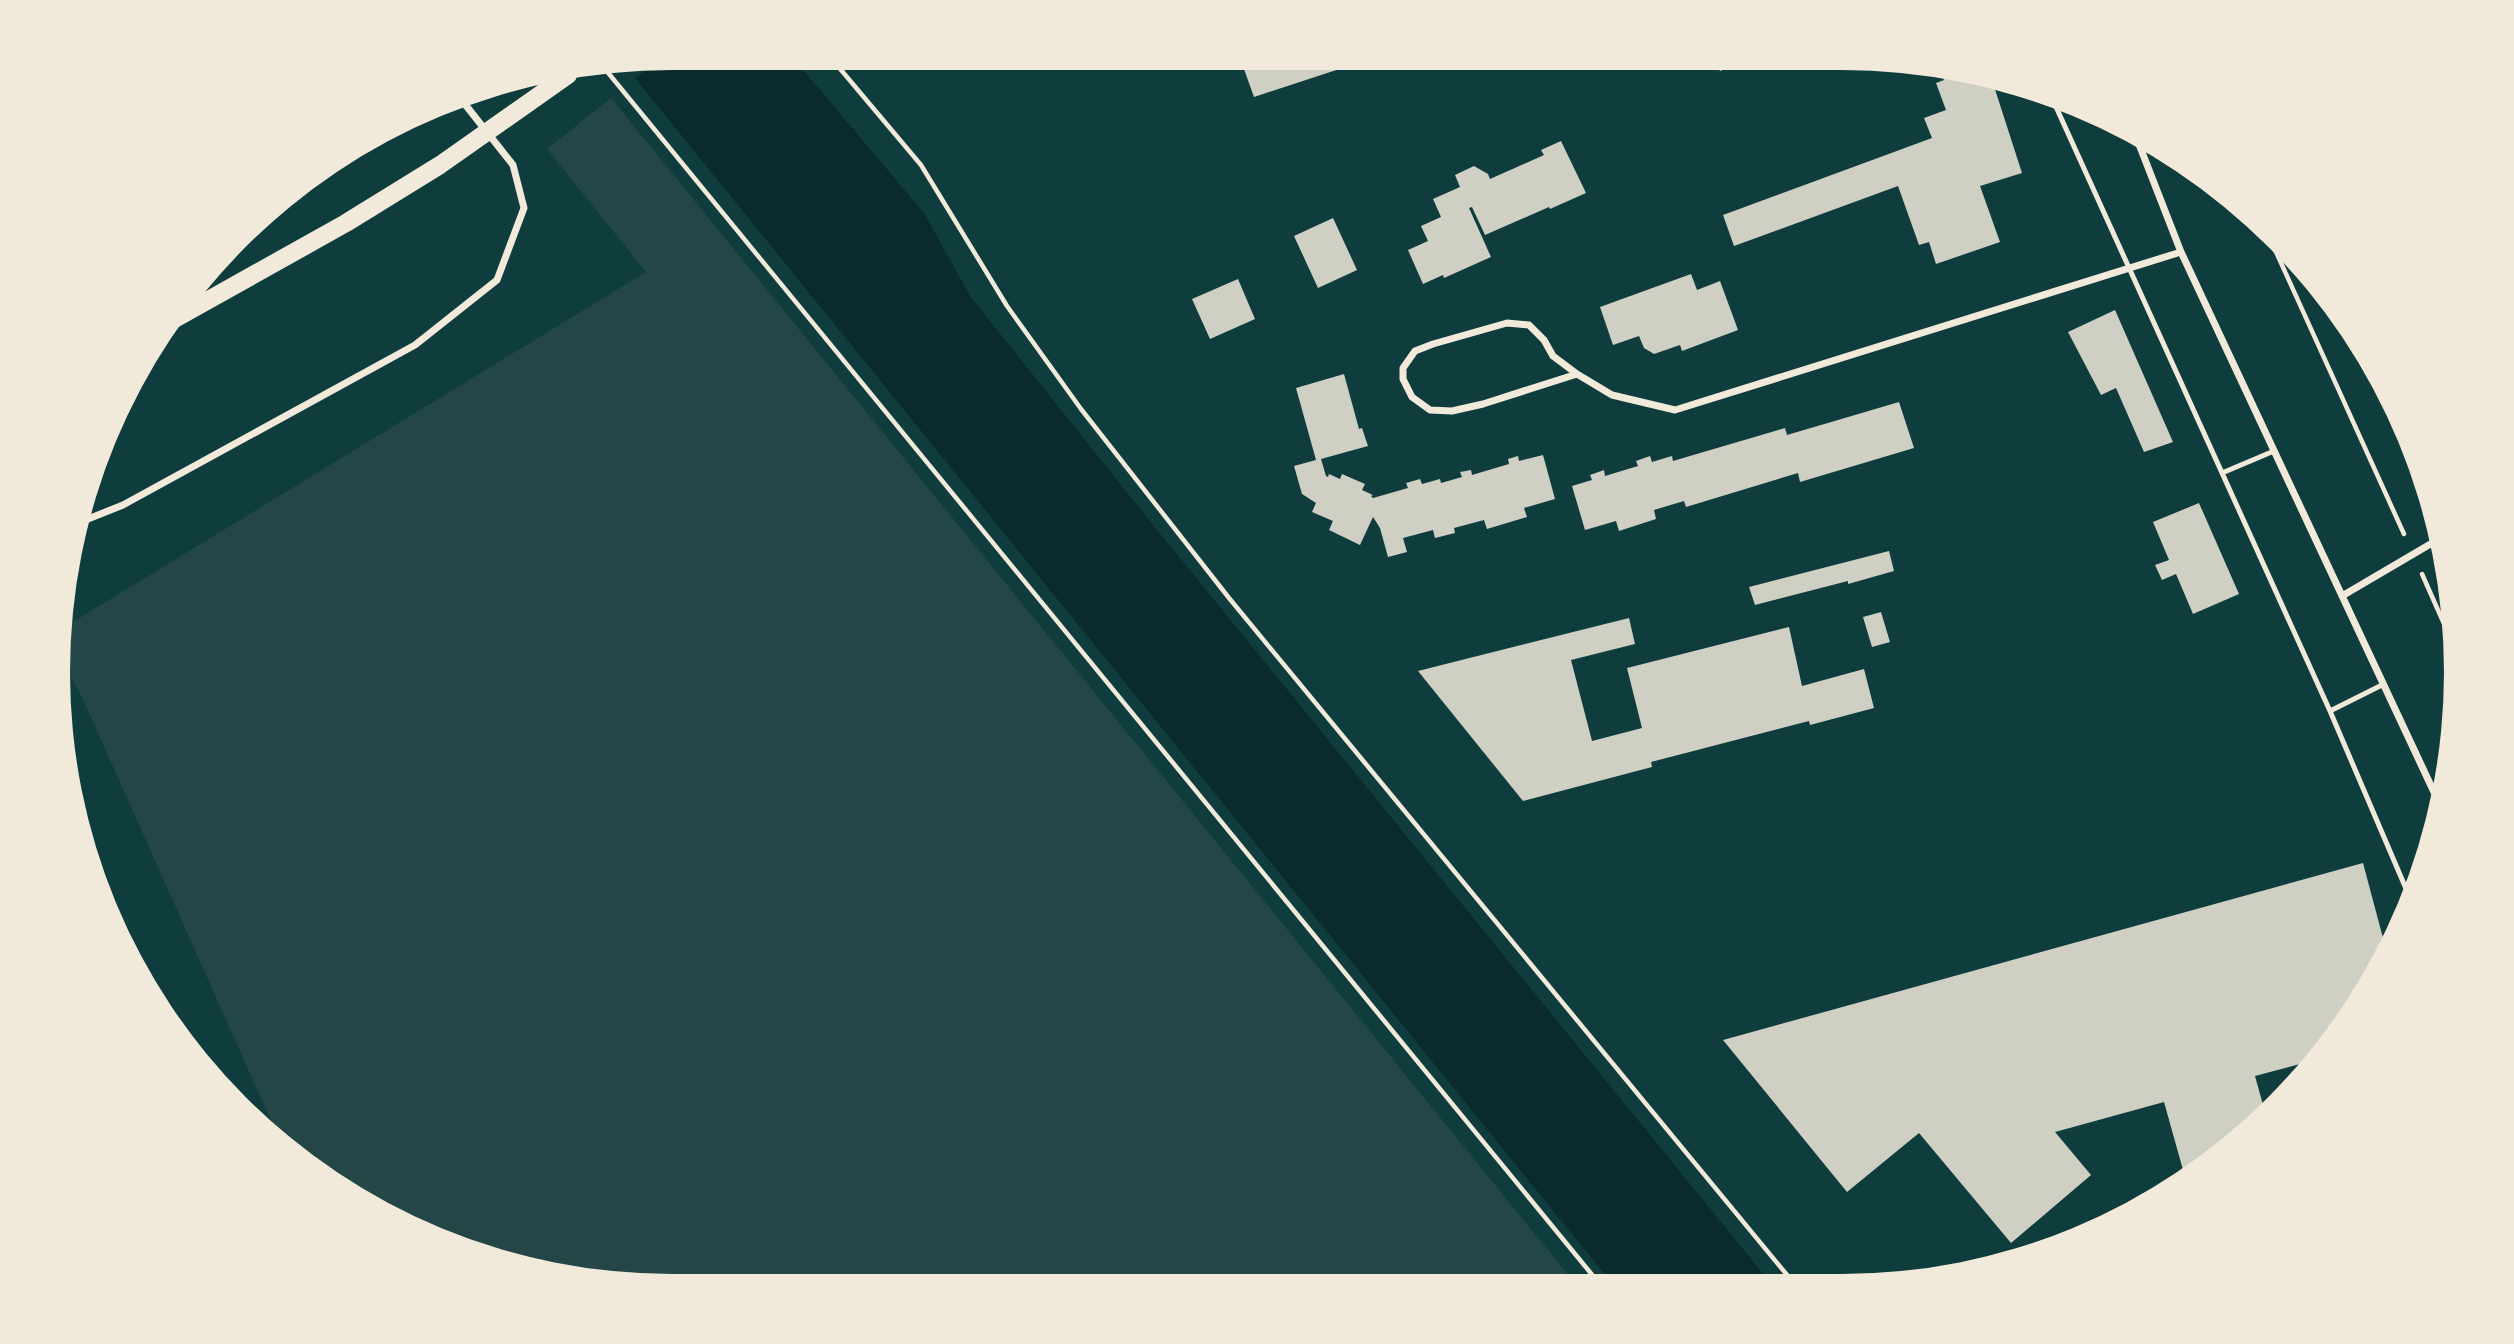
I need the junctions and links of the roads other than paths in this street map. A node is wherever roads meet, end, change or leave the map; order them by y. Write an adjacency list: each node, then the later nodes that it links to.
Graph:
1 (559, 81): 7 (main road)
2 (467, 106): 11 (street)
3 (2058, 110): 6 (lane)
4 (2141, 150): 5 (street)
5 (2181, 252): 6 (street); 9 (street)
6 (2129, 268): 8 (street); 10 (lane)
7 (191, 310)
8 (1577, 374): 8 (street)
9 (2274, 452): 10 (lane); 13 (street)
10 (2222, 474): 15 (lane)
11 (91, 518)
12 (2430, 544): 13 (street)
13 (2342, 596): 14 (street)
14 (2384, 684): 15 (lane); 16 (street)
15 (2330, 711): 17 (lane)
16 (2432, 788)
17 (2405, 885)

